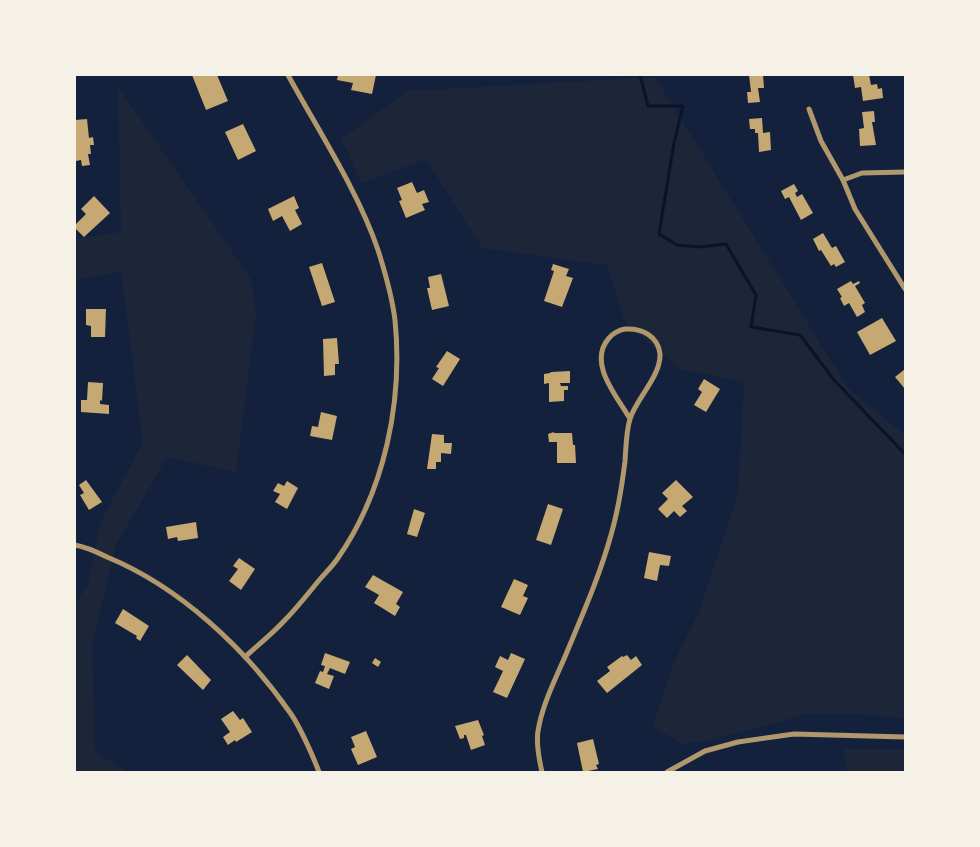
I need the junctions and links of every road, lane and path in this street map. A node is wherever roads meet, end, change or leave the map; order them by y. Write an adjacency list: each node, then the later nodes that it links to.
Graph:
1 (288, 75): 8 (street)
2 (809, 109): 4 (street)
3 (905, 172): 4 (street)
4 (843, 180): 5 (street)
5 (905, 288)
6 (630, 419): 6 (street); 11 (street)
7 (75, 545): 8 (street)
8 (245, 657): 10 (street)
9 (905, 737): 12 (street)
10 (319, 772)
11 (542, 772)
12 (667, 772)

